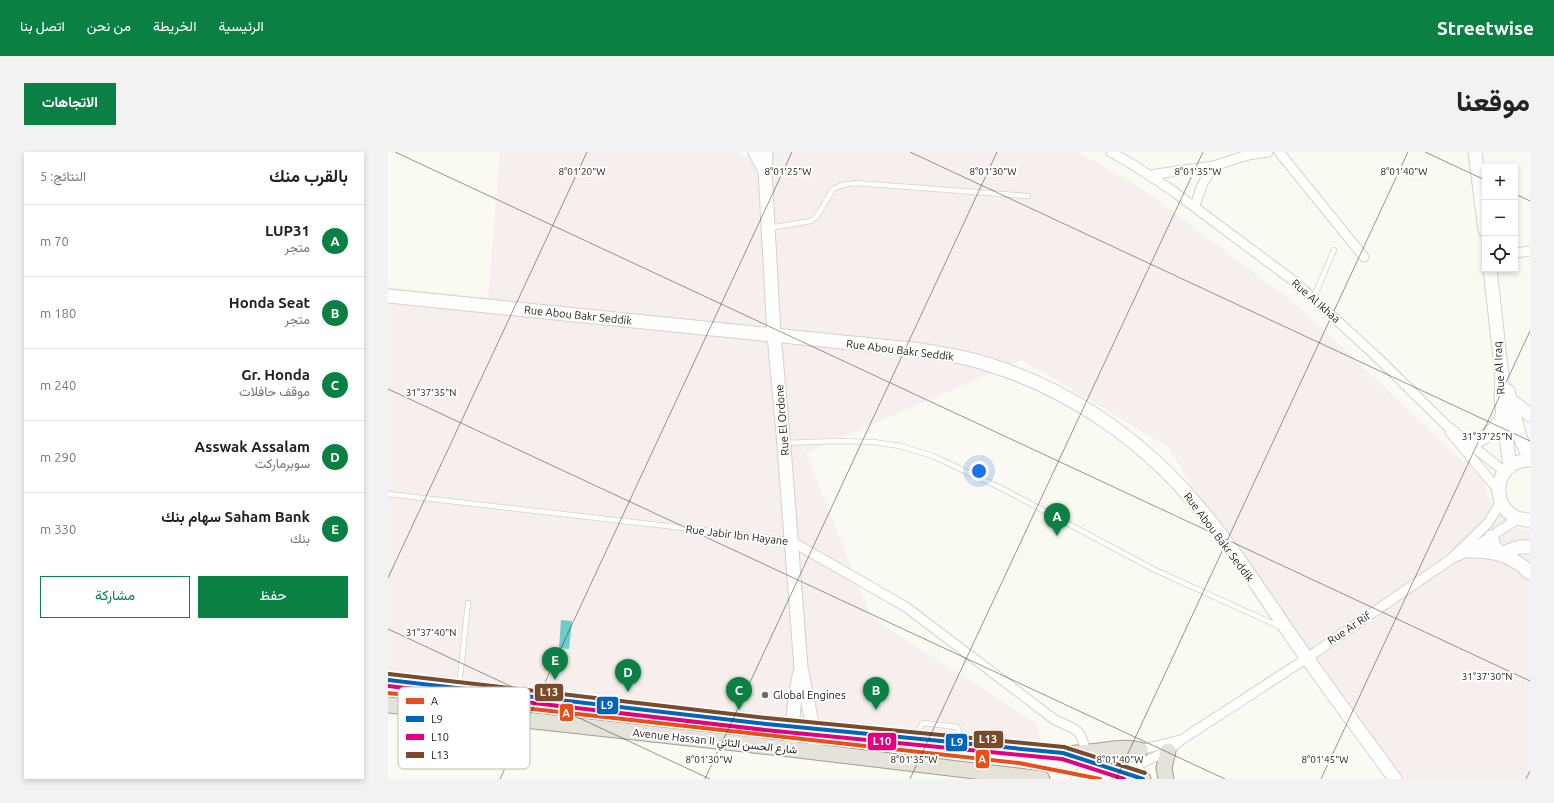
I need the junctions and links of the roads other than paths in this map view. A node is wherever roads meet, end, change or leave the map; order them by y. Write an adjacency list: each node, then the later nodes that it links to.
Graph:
1 (754, 152): 9 (street, Rue El Ordone)
2 (766, 152): 9 (street, Rue El Ordone)
3 (1111, 152): 10 (street, Rue Al Ikhaa)
4 (1268, 152): 7 (street)
5 (1279, 152): 18 (street)
6 (1475, 152): 13 (street)
7 (1249, 154): 8 (street)
8 (1213, 166): 10 (street); 12 (street)
9 (765, 171): 14 (street, Rue El Ordone)
10 (1150, 175): 12 (street, Rue Al Ikhaa)
11 (1028, 196): 14 (lane)
12 (1195, 206): 21 (street, Rue Al Ikhaa)
13 (1482, 207)
14 (769, 228): 22 (street, Rue El Ordone)
15 (1334, 250): 21 (lane)
16 (1530, 251): 17 (street)
17 (1518, 253)
18 (1364, 257)
19 (1490, 272): 23 (street, Rue Al Iraq)
20 (388, 296): 22 (street, Rue Abou Bakr Seddik)
21 (1314, 297): 27 (street, Rue Al Ikhaa)
22 (774, 335): 29 (street, Rue El Ordone); 43 (street, Rue Abou Bakr Seddik)
23 (1502, 376): 24 (street); 25 (street, Rue Al Iraq)
24 (1510, 399): 26 (street); 30 (street)
25 (1503, 413): 28 (street); 31 (street, Rue Al Iraq)
26 (1530, 415)
27 (1445, 424): 28 (street, Rue Al Ikhaa); 33 (street)
28 (1470, 442): 31 (street, Rue Al Ikhaa)
29 (784, 443): 36 (street, Rue El Ordone); 43 (lane)
30 (1530, 459): 31 (street)
31 (1507, 469): 33 (street)
32 (388, 494): 36 (lane, Rue Jabir Ibn Hayane)
33 (1500, 497): 34 (street); 40 (street)
34 (1524, 519): 35 (street, Rue Ar Rif)
35 (1491, 537): 38 (street, Rue Ar Rif); 39 (street)
36 (791, 541): 45 (street, Rue El Ordone); 62 (street, Rue Jabir Ibn Hayane)
37 (1530, 547): 39 (street)
38 (1469, 551): 39 (street); 40 (street, Rue Ar Rif)
39 (1500, 554): 41 (street)
40 (1451, 559): 44 (street, Rue Ar Rif)
41 (1530, 573)
42 (468, 603): 48 (lane)
43 (1286, 629): 44 (street, Rue Abou Bakr Seddik)
44 (1307, 658): 58 (street, Rue Ar Rif); 70 (street, Rue Abou Bakr Seddik)
45 (801, 668): 56 (street, Rue El Ordone); 57 (street, Rue El Ordone)
46 (388, 680): 47 (main road, Avenue Hassan II شارع الحسن الثاني)
47 (450, 687)
48 (459, 687)
49 (388, 693): 50 (lane)
50 (398, 694)
51 (530, 698): 56 (main road, Avenue Hassan II شارع الحسن الثاني)
52 (388, 705): 53 (main road, Avenue Hassan II شارع الحسن الثاني)
53 (398, 706)
54 (530, 709): 56 (lane)
55 (530, 721): 56 (main road, Avenue Hassan II شارع الحسن الثاني)
56 (791, 737): 57 (main road, Avenue Hassan II شارع الحسن الثاني); 57 (main road, Avenue Hassan II شارع الحسن الثاني)
57 (814, 740): 61 (main road, Avenue Hassan II شارع الحسن الثاني); 65 (lane); 66 (main road, Avenue Hassan II شارع الحسن الثاني)
58 (1181, 740): 59 (street, Rue Ar Rif); 60 (street, Rue Ar Rif)
59 (1140, 750): 62 (main road); 63 (street, Rue Ar Rif)
60 (1168, 751): 64 (street, Rue Ar Rif); 69 (main road)
61 (1063, 753): 62 (main road); 63 (main road, Avenue Hassan II شارع الحسن الثاني)
62 (1086, 753)
63 (1099, 772): 64 (main road, Avenue Hassan II شارع الحسن الثاني); 65 (street, Rue Ar Rif)
64 (1122, 772): 67 (street, Rue Ar Rif); 68 (main road, Avenue Hassan II شارع الحسن الثاني)
65 (1080, 777)
66 (1035, 778)
67 (1108, 779)
68 (1142, 779)
69 (1166, 779)
70 (1395, 779)

